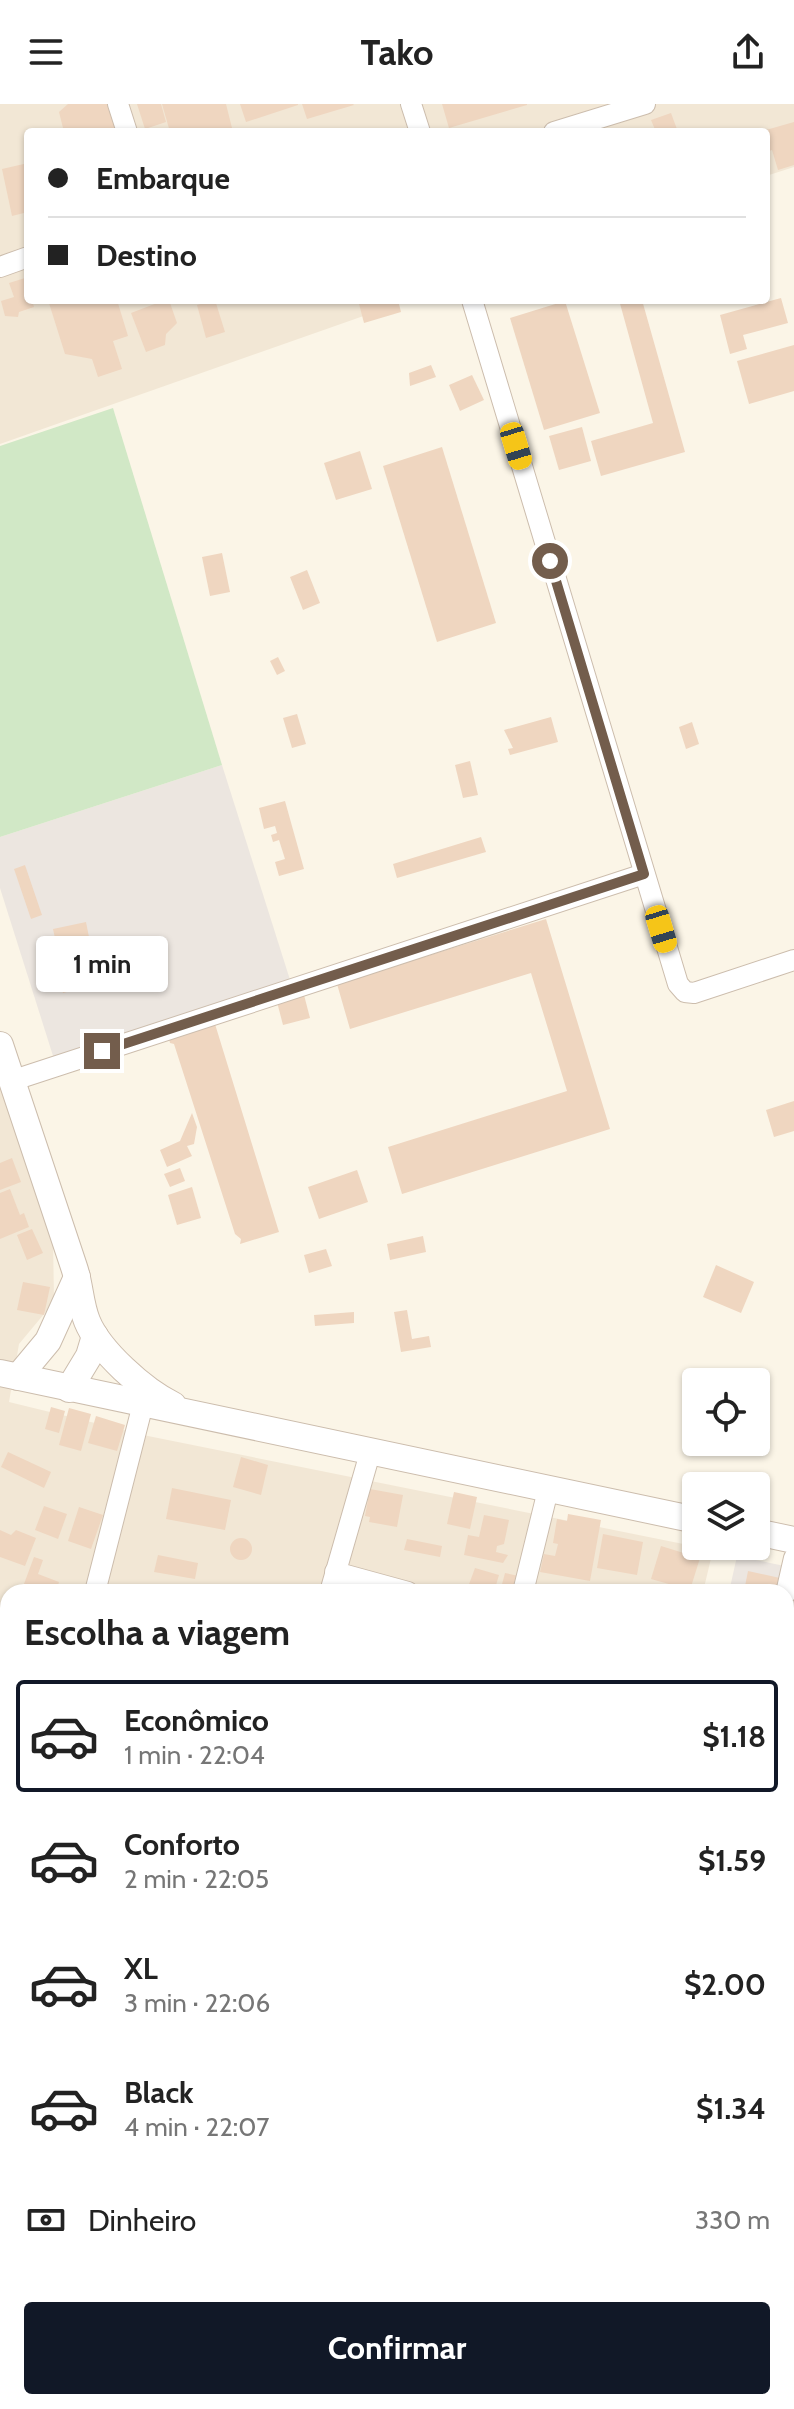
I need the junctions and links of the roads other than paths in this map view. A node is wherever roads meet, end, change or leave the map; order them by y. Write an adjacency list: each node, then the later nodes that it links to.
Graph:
1 (118, 104): 4 (street)
2 (411, 104): 5 (street)
3 (645, 104): 6 (street)
4 (126, 128)
5 (419, 128)
6 (567, 128)
7 (24, 258): 8 (street)
8 (0, 267)
9 (473, 304): 10 (street)
10 (644, 874): 11 (street); 13 (street)
11 (794, 960)
12 (0, 1045): 13 (street)
13 (11, 1081): 14 (street)
14 (77, 1277): 15 (street); 16 (street)
15 (95, 1336): 17 (street); 19 (street)
16 (9, 1375): 17 (street)
17 (69, 1389): 18 (street)
18 (143, 1404): 19 (street); 27 (street)
19 (194, 1415): 20 (street)
20 (370, 1453): 21 (street); 26 (street)
21 (548, 1490): 22 (street); 28 (street)
22 (682, 1517)
23 (770, 1535): 24 (street)
24 (794, 1540)
25 (794, 1558): 29 (street)
26 (333, 1582)
27 (97, 1584)
28 (525, 1584)
29 (788, 1584)

